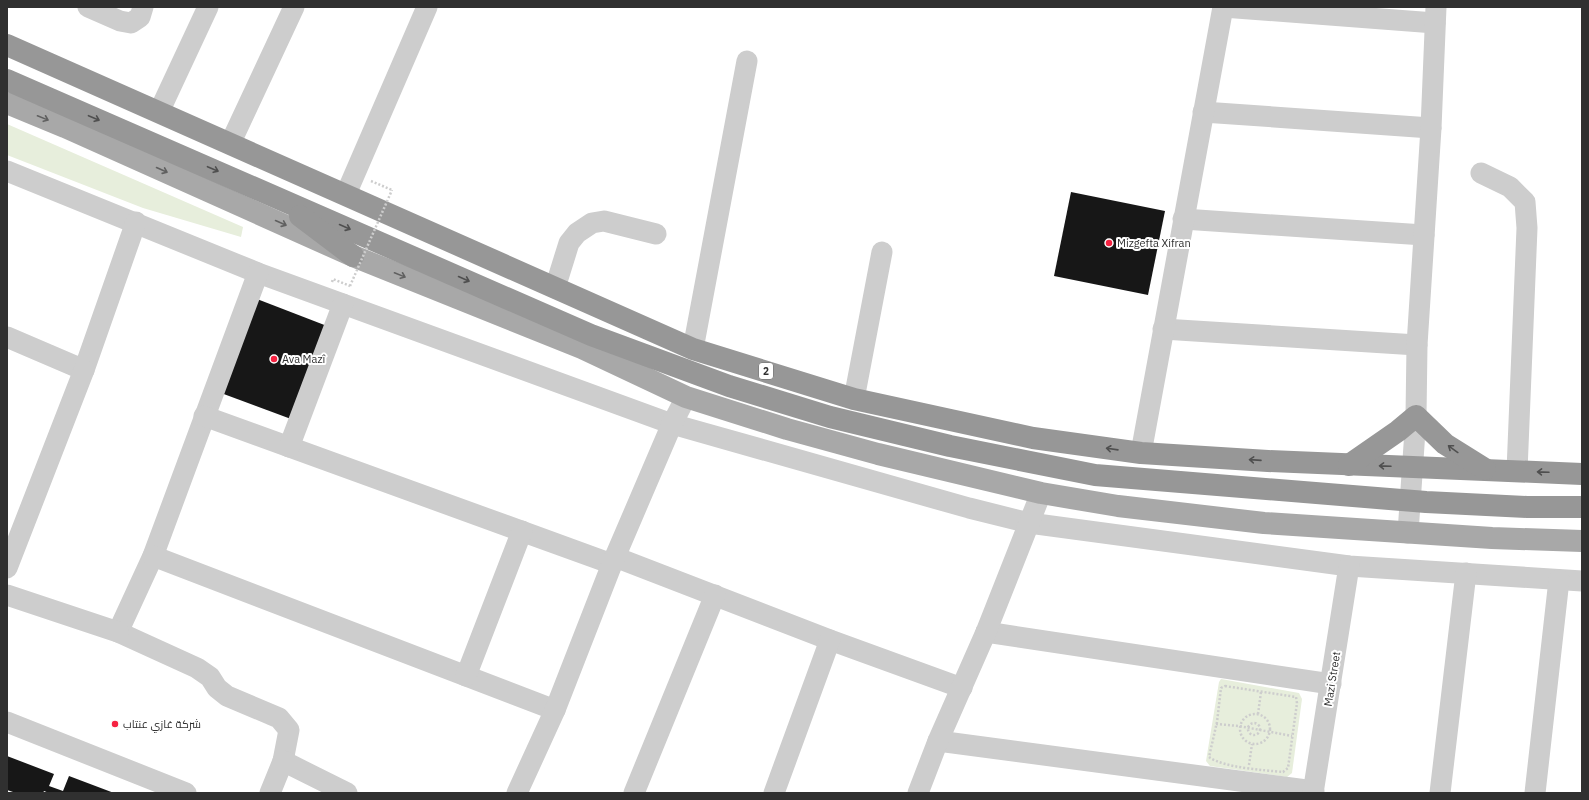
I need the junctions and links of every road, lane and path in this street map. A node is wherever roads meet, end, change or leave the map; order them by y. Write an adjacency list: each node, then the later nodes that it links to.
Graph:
1 (88, 7): 2 (street)
2 (143, 7)
3 (208, 7): 12 (street)
4 (294, 7): 15 (street)
5 (427, 7): 20 (street)
6 (1223, 7): 7 (street); 13 (street)
7 (1436, 15): 14 (street)
8 (7, 45): 12 (highway, 2)
9 (747, 61): 34 (street)
10 (7, 80): 19 (highway, 2, one-way to 19)
11 (7, 103): 26 (main road, one-way to 26)
12 (159, 112): 15 (highway, 2)
13 (1203, 112): 14 (street); 21 (street)
14 (1431, 128): 24 (street)
15 (230, 144): 20 (highway, 2)
16 (7, 171): 22 (street)
17 (1481, 173): 46 (street)
18 (376, 183): 30 (path, bridge)
19 (257, 188): 26 (highway); 49 (highway, 2, one-way to 49)
20 (346, 194): 29 (highway, 2)
21 (1183, 219): 24 (street); 31 (street)
22 (136, 222): 27 (street); 35 (street)
23 (656, 234): 29 (street)
24 (1424, 235): 33 (street)
25 (882, 252): 37 (street)
26 (354, 256): 36 (main road, one-way to 36)
27 (258, 273): 30 (street); 38 (street)
28 (333, 278): 30 (path)
29 (555, 288): 34 (highway, 2)
30 (346, 295): 40 (street); 41 (street)
31 (1163, 329): 33 (street); 42 (street)
32 (7, 337): 35 (street)
33 (1417, 345): 39 (street)
34 (693, 349): 37 (highway, 2)
35 (84, 370): 58 (street)
36 (686, 397): 40 (street); 48 (main road)
37 (854, 399): 42 (highway, 2, one-way to 37)
38 (204, 416): 41 (street); 55 (street)
39 (1416, 416): 43 (highway); 44 (street); 45 (highway, one-way to 39)
40 (672, 424): 51 (street); 56 (street)
41 (289, 447): 52 (street)
42 (1141, 453): 43 (highway, 2, one-way to 42)
43 (1349, 465): 44 (highway, 2, one-way to 43)
44 (1411, 467): 45 (highway, 2); 49 (street)
45 (1486, 470): 46 (highway, 2)
46 (1517, 471): 47 (highway, 2, one-way to 46)
47 (1582, 474)
48 (1041, 493): 51 (street); 53 (main road)
49 (1410, 501): 50 (highway, 2); 53 (street)
50 (1582, 508)
51 (1030, 523): 57 (street); 65 (street)
52 (522, 531): 56 (street); 67 (street)
53 (1408, 533): 54 (main road)
54 (1582, 541)
55 (153, 556): 64 (street); 67 (street)
56 (613, 560): 63 (street); 71 (street)
57 (1349, 566): 59 (street); 68 (street, Mazi Street)
58 (7, 568)
59 (1466, 573): 60 (street); 92 (street)
60 (1559, 580): 61 (street); 93 (street)
61 (1582, 581)
62 (7, 595): 64 (street)
63 (715, 595): 66 (street); 89 (street)
64 (118, 632): 82 (street)
65 (986, 632): 68 (street); 69 (street)
66 (830, 640): 69 (street); 90 (street)
67 (466, 676): 71 (street)
68 (1331, 684): 84 (street, Mazi Street)
69 (962, 688): 80 (street)
70 (1261, 692): 72 (path); 74 (path); 79 (path)
71 (555, 710): 88 (street)
72 (1258, 714): 75 (path); 78 (path)
73 (7, 722): 85 (street)
74 (1216, 724): 75 (path); 83 (path)
75 (1239, 726): 76 (path); 81 (path)
76 (1248, 728): 77 (path); 77 (path); 77 (path)
77 (1260, 730): 78 (path)
78 (1270, 732): 79 (path); 81 (path)
79 (1292, 736): 83 (path)
80 (938, 741): 83 (street); 91 (street)
81 (1252, 744): 83 (path)
82 (283, 761): 86 (street); 87 (street)
83 (1247, 775): 84 (street)
84 (1313, 792)
85 (186, 793)
86 (270, 793)
87 (347, 793)
88 (517, 793)
89 (634, 793)
90 (774, 793)
91 (918, 793)
92 (1440, 793)
93 (1535, 793)

